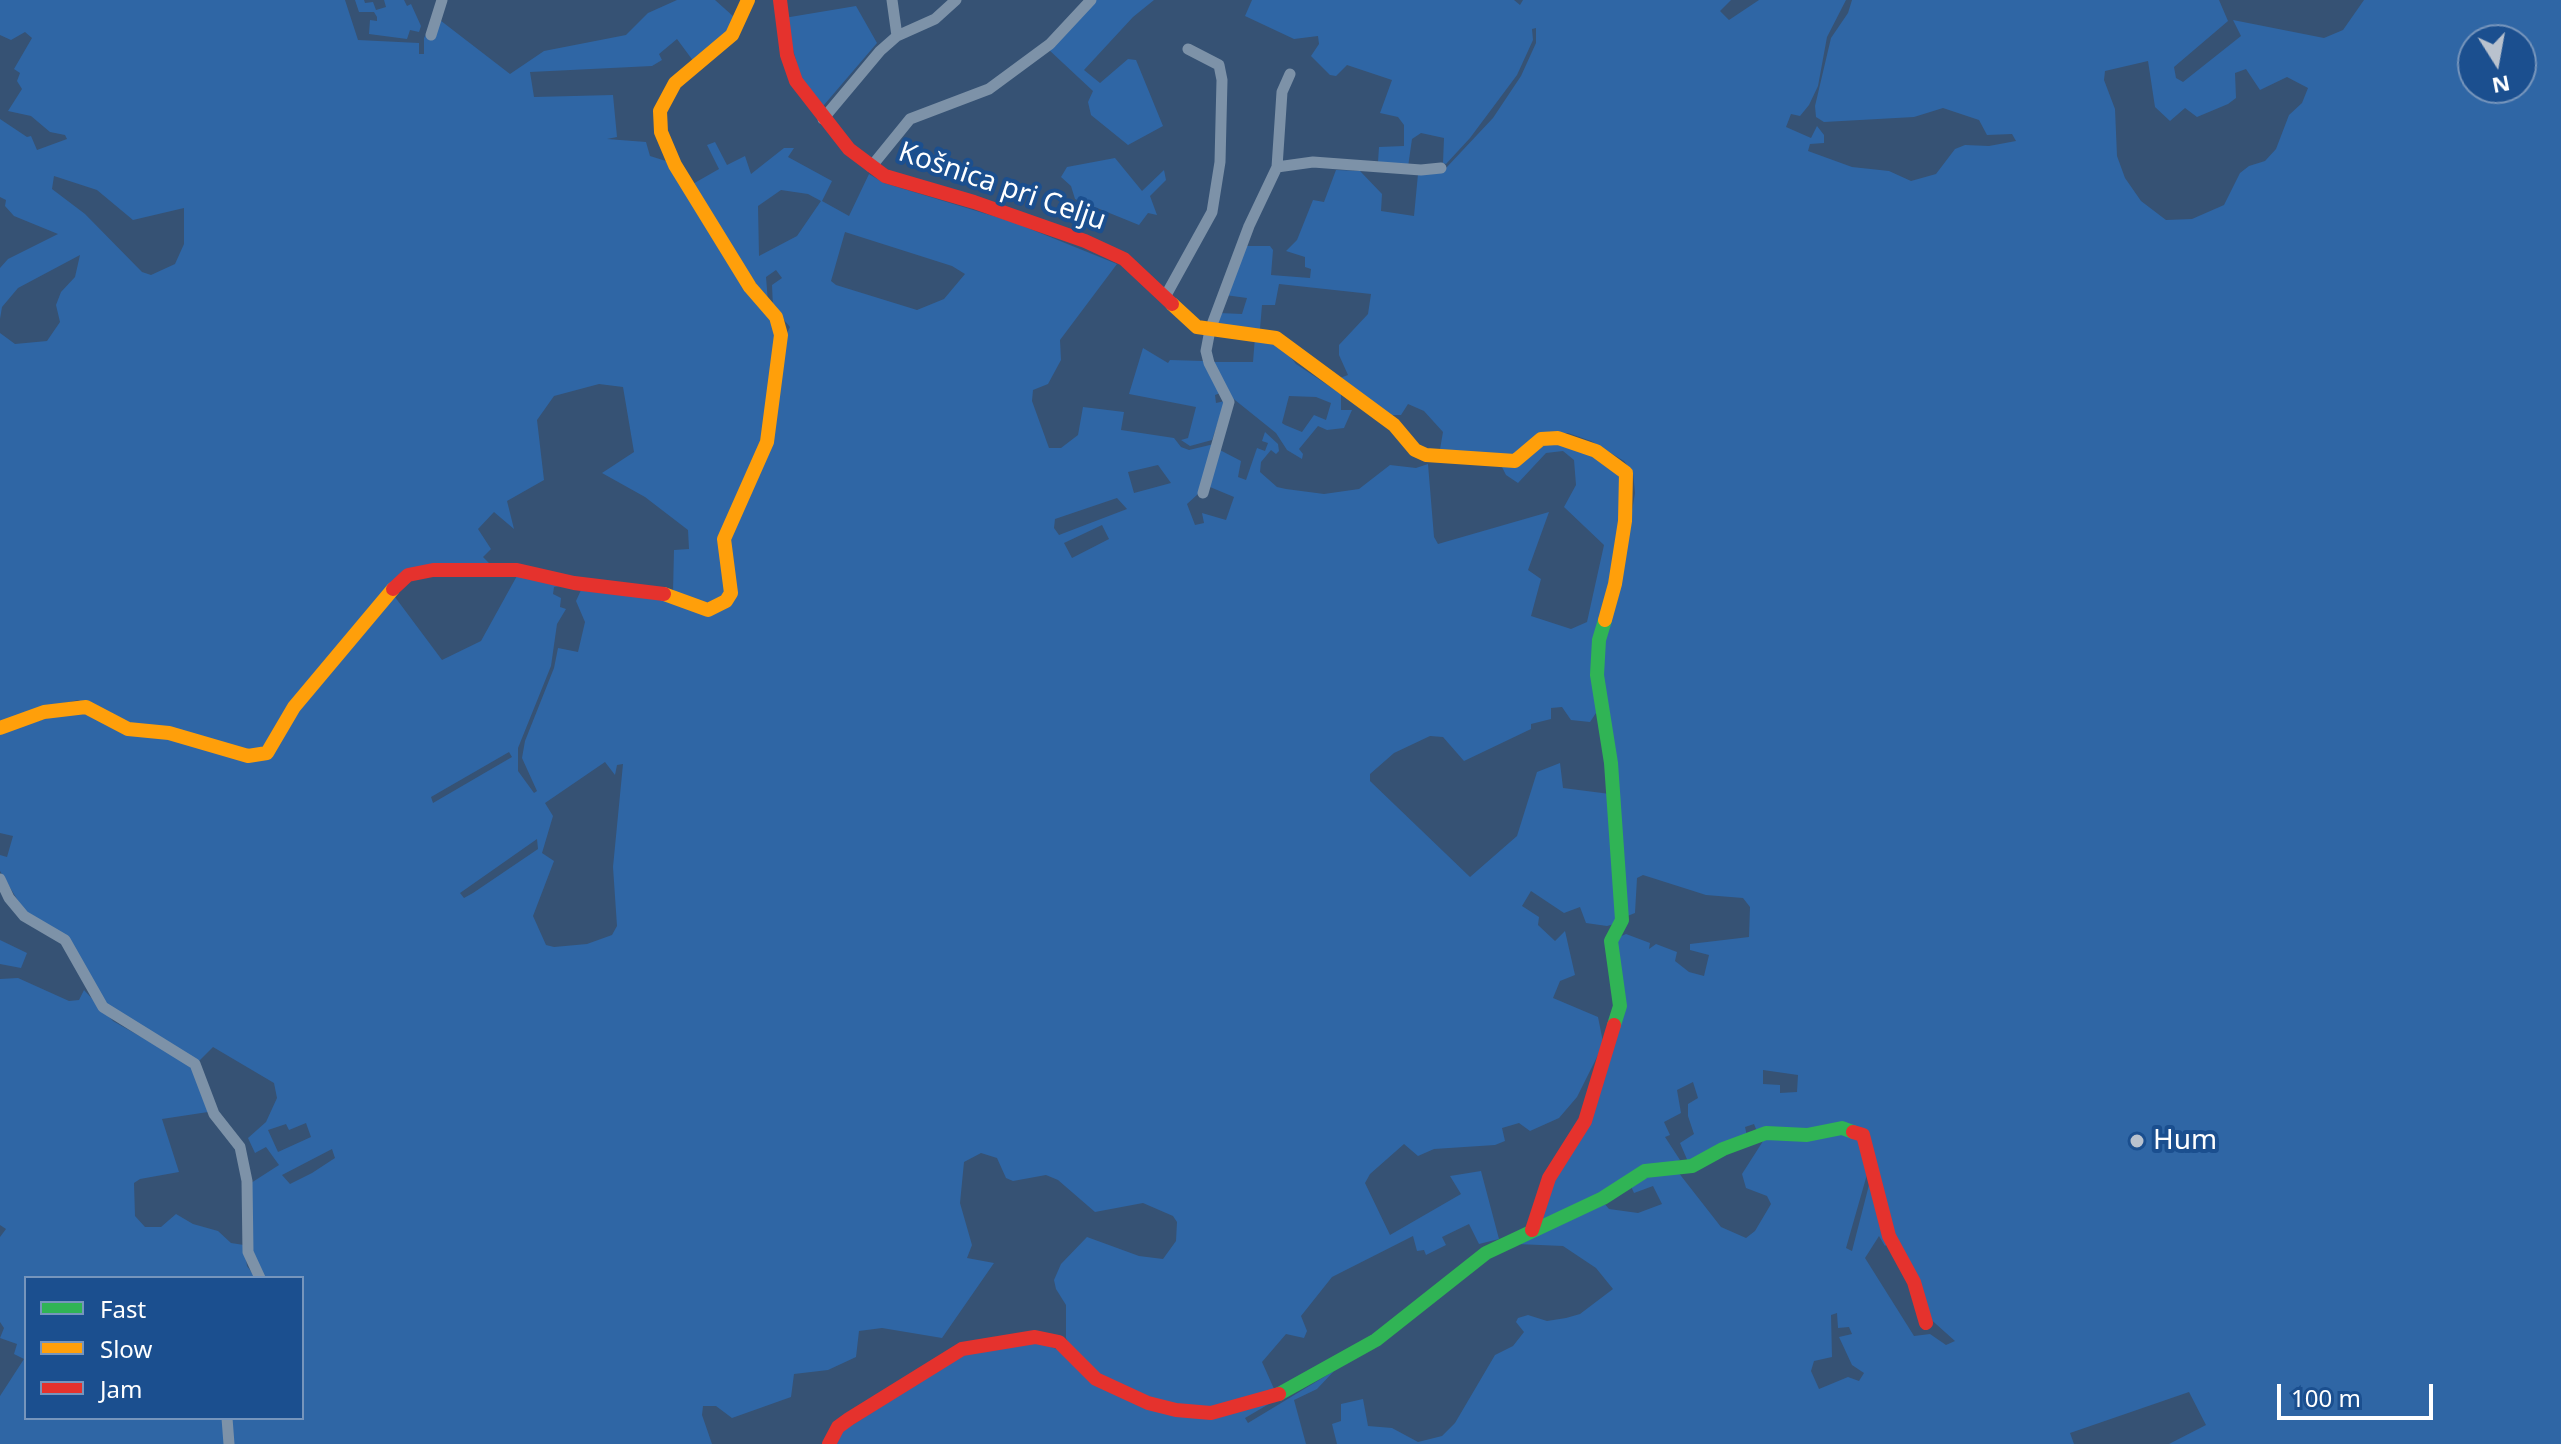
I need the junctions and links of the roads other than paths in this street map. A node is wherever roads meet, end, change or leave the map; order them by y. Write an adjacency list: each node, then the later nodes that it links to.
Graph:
1 (442, 0): 7 (street)
2 (748, 0): 18 (street)
3 (780, 0): 11 (street, Košnica pri Celju)
4 (892, 0): 8 (street)
5 (956, 0): 8 (street)
6 (1091, 0): 12 (street)
7 (431, 35)
8 (897, 36): 11 (street)
9 (1188, 49): 15 (street)
10 (1290, 74): 13 (street)
11 (823, 119): 12 (street, Košnica pri Celju)
12 (871, 167): 15 (street, Košnica pri Celju)
13 (1277, 167): 14 (street); 16 (street)
14 (1441, 168)
15 (1165, 297): 16 (street, Košnica pri Celju)
16 (1210, 330): 17 (street); 20 (street)
17 (1203, 493)
18 (0, 728)
19 (0, 879): 21 (street)
20 (1532, 1230): 22 (street); 25 (street)
21 (259, 1276)
22 (1926, 1323)
23 (227, 1420): 24 (street)
24 (229, 1444)
25 (829, 1444)

